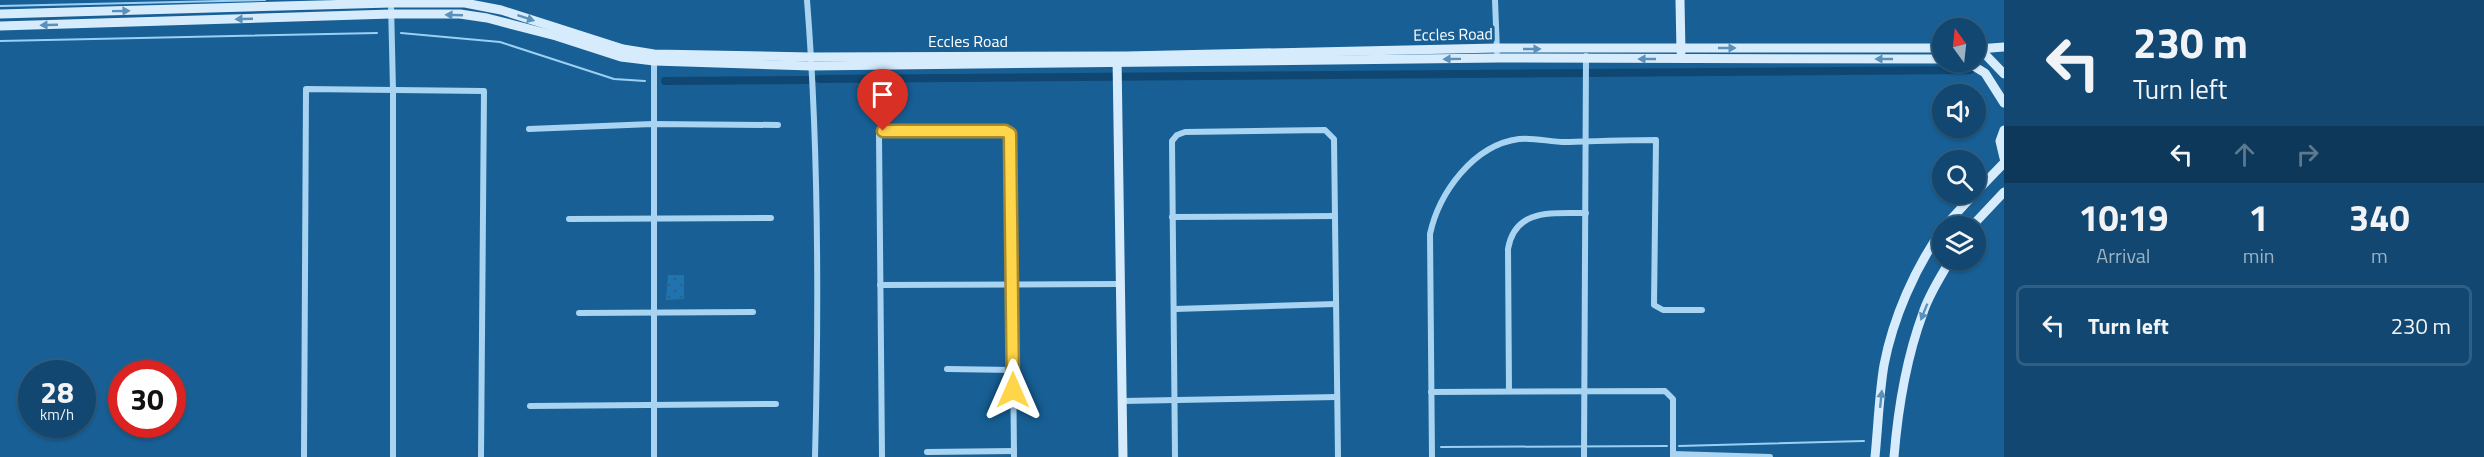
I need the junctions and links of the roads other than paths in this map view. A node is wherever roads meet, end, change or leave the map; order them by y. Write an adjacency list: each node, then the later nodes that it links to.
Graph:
1 (807, 0): 20 (street)
2 (1495, 0): 13 (street)
3 (1680, 0): 14 (street)
4 (302, 3): 5 (street, Eccles Road); 6 (street, Eccles Road, one-way to 4); 8 (street)
5 (391, 3): 7 (street); 17 (street, Eccles Road, one-way to 17)
6 (0, 14)
7 (391, 14): 8 (street, Eccles Road); 17 (street, Eccles Road, one-way to 7); 23 (street)
8 (302, 17): 9 (street, Eccles Road, one-way to 9)
9 (0, 26)
10 (2004, 47): 12 (street)
11 (1932, 48): 14 (street, Eccles Road, one-way to 11)
12 (1986, 48)
13 (1497, 53): 15 (street, Eccles Road); 18 (street, Eccles Road)
14 (1682, 53): 15 (street, Eccles Road); 19 (street, Eccles Road, one-way to 14)
15 (1586, 54): 29 (street)
16 (1986, 57): 22 (street)
17 (654, 58): 20 (street, Eccles Road); 25 (street)
18 (1117, 59): 20 (street, Eccles Road); 46 (street)
19 (1932, 59)
20 (811, 61): 72 (street)
21 (1984, 72): 24 (street)
22 (2004, 74)
23 (393, 90): 68 (street); 69 (street); 70 (street)
24 (2004, 103)
25 (652, 124): 26 (street); 27 (street); 40 (street)
26 (778, 126)
27 (529, 129)
28 (2004, 130): 30 (street)
29 (1586, 141): 35 (street); 50 (street); 58 (street)
30 (2004, 158)
31 (2004, 163): 32 (street)
32 (1986, 182)
33 (2004, 192): 38 (street)
34 (1965, 204): 37 (street)
35 (1586, 213): 56 (street); 57 (street)
36 (1335, 216): 39 (street); 39 (street); 48 (street)
37 (1955, 216)
38 (1981, 216)
39 (1172, 217): 49 (street)
40 (652, 218): 41 (street); 42 (street); 51 (street)
41 (771, 218)
42 (569, 219)
43 (1932, 244): 80 (street, one-way to 43)
44 (1945, 270): 81 (street, one-way to 81)
45 (1013, 284): 46 (street); 47 (street); 47 (street); 55 (street)
46 (1119, 284): 61 (street)
47 (880, 285): 73 (street)
48 (1336, 304): 49 (street); 59 (street)
49 (1175, 309): 60 (street)
50 (1702, 310)
51 (653, 312): 52 (street); 53 (street); 62 (street)
52 (753, 312)
53 (579, 313)
54 (947, 369): 55 (street)
55 (1013, 370): 66 (street)
56 (1586, 390): 57 (street); 67 (street); 78 (street)
57 (1509, 391): 58 (street)
58 (1431, 392): 77 (street)
59 (1338, 397): 60 (street); 76 (street)
60 (1174, 400): 61 (street); 75 (street)
61 (1123, 401): 74 (street)
62 (653, 403): 63 (street); 64 (street); 71 (street)
63 (776, 404)
64 (530, 406)
65 (927, 452): 66 (street)
66 (1014, 454)
67 (1673, 456): 79 (street)
68 (304, 457)
69 (393, 457)
70 (481, 457)
71 (654, 457)
72 (815, 457)
73 (882, 457)
74 (1123, 457)
75 (1175, 457)
76 (1338, 457)
77 (1432, 457)
78 (1584, 457)
79 (1770, 457)
80 (1875, 457)
81 (1894, 457)

